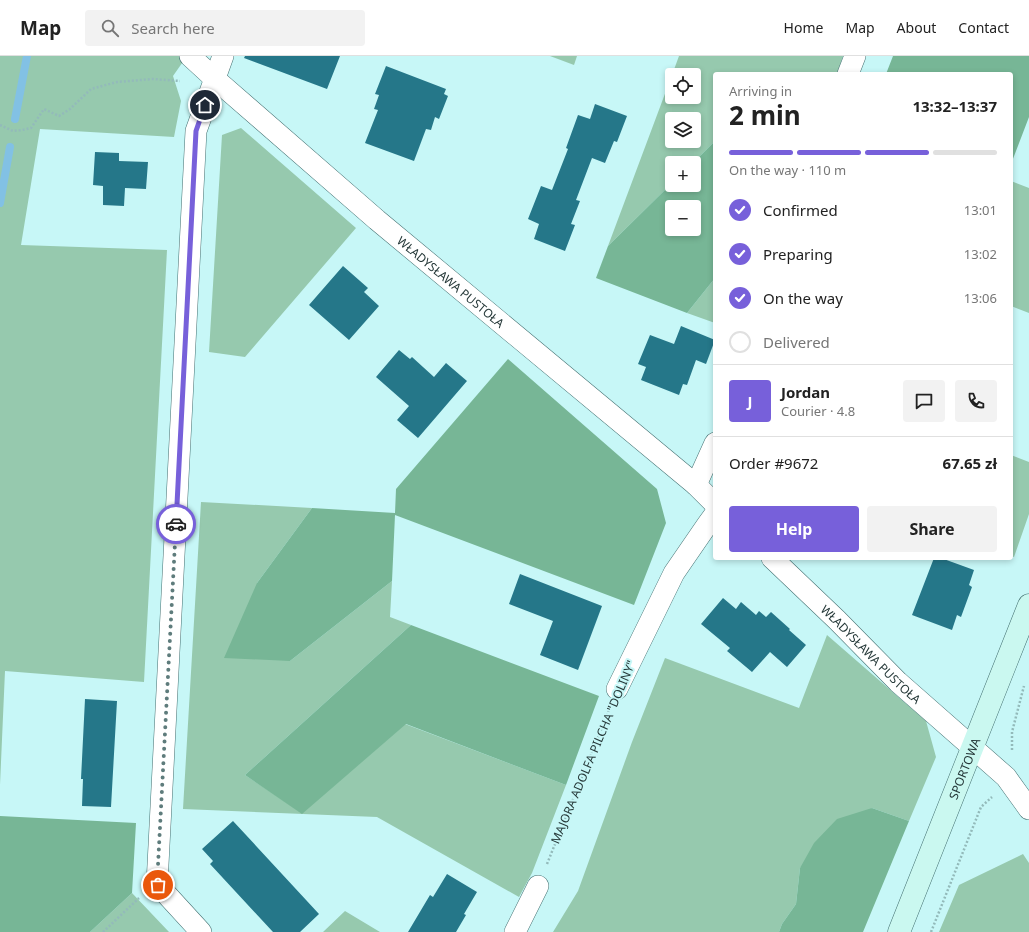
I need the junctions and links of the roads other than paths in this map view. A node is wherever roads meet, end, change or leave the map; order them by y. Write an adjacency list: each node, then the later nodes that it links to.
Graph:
1 (190, 56): 5 (street, WŁADYSŁAWA PUSTOŁA)
2 (223, 56): 5 (street)
3 (855, 56): 4 (street)
4 (849, 72)
5 (215, 79): 7 (street, WŁADYSŁAWA PUSTOŁA); 16 (street)
6 (713, 447): 7 (street)
7 (696, 485): 8 (street, WŁADYSŁAWA PUSTOŁA)
8 (713, 502)
9 (713, 517): 12 (street, MAJORA ADOLFA PILCHA "DOLINY")
10 (774, 560): 13 (street, WŁADYSŁAWA PUSTOŁA)
11 (1029, 606): 13 (street, SPORTOWA)
12 (617, 689)
13 (973, 747): 14 (street, WŁADYSŁAWA PUSTOŁA); 18 (street, SPORTOWA)
14 (1029, 809)
15 (538, 886): 17 (street)
16 (201, 932)
17 (515, 932)
18 (899, 932)

